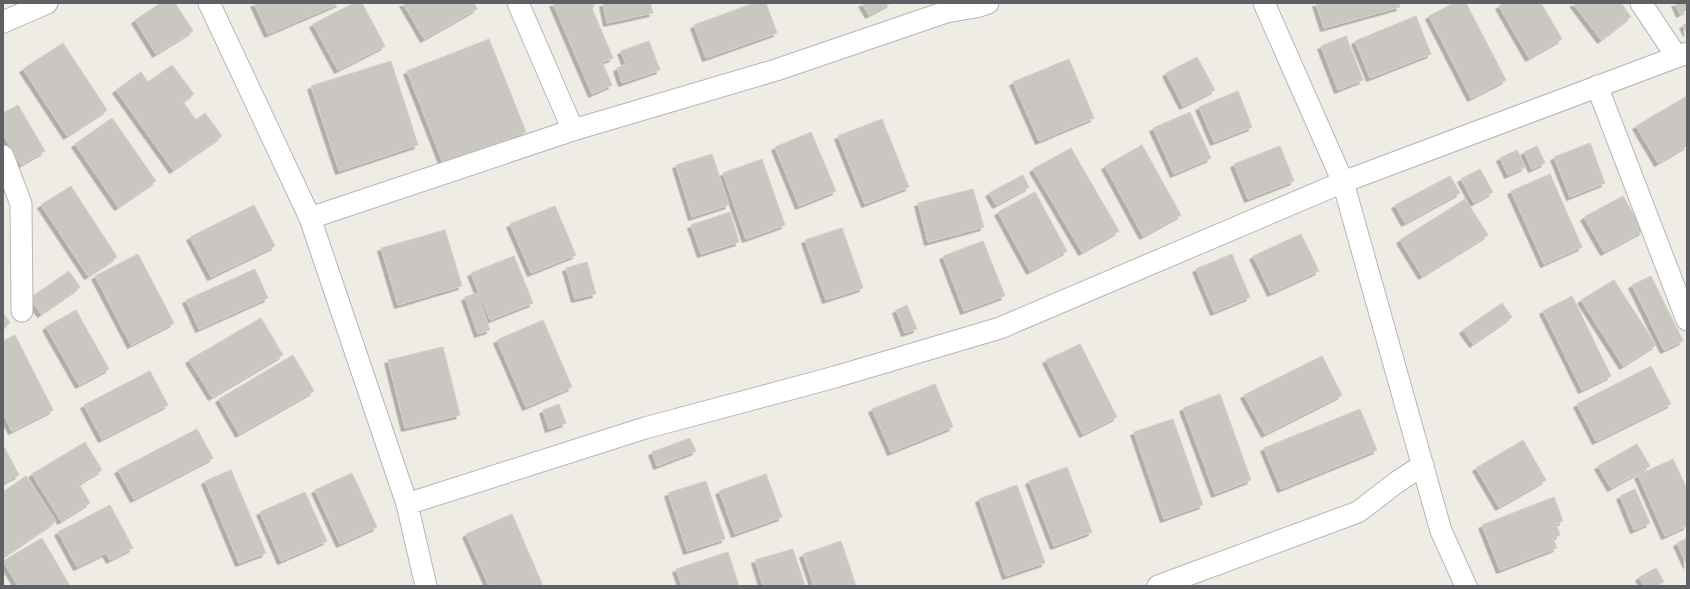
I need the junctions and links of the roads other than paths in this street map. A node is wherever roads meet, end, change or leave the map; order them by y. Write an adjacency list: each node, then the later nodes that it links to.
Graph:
1 (47, 3): 8 (street)
2 (209, 3): 14 (street)
3 (518, 3): 11 (street)
4 (988, 3): 7 (street)
5 (1264, 3): 13 (street)
6 (1641, 3): 9 (street)
7 (944, 7): 11 (street)
8 (3, 22)
9 (1682, 55): 10 (street)
10 (1597, 86): 13 (street); 16 (street)
11 (573, 130): 14 (street)
12 (3, 156): 15 (street)
13 (1343, 182): 17 (street); 18 (street)
14 (310, 218): 18 (street)
15 (22, 311)
16 (1687, 320)
17 (1423, 465): 19 (street); 22 (street)
18 (408, 504): 20 (street)
19 (1194, 580): 21 (street)
20 (426, 586)
21 (1158, 586)
22 (1466, 586)

